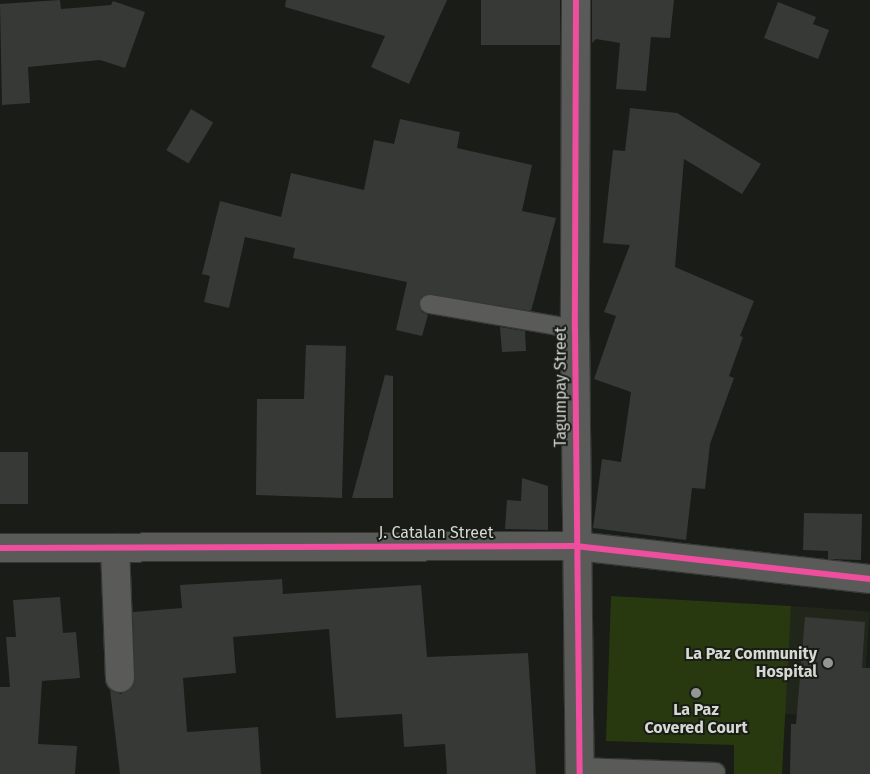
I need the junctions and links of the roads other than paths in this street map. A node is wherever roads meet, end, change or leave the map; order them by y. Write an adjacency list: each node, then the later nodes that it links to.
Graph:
1 (576, 0): 3 (street, Tagumpay Street)
2 (429, 304): 3 (lane)
3 (574, 329): 4 (street, Tagumpay Street)
4 (576, 546): 6 (street, J. Catalan Street); 7 (street, J. Catalan Street); 9 (street, Tagumpay Street)
5 (0, 548): 6 (street, J. Catalan Street)
6 (115, 548): 8 (street)
7 (870, 579)
8 (120, 678)
9 (580, 770): 10 (lane)
10 (716, 772)

